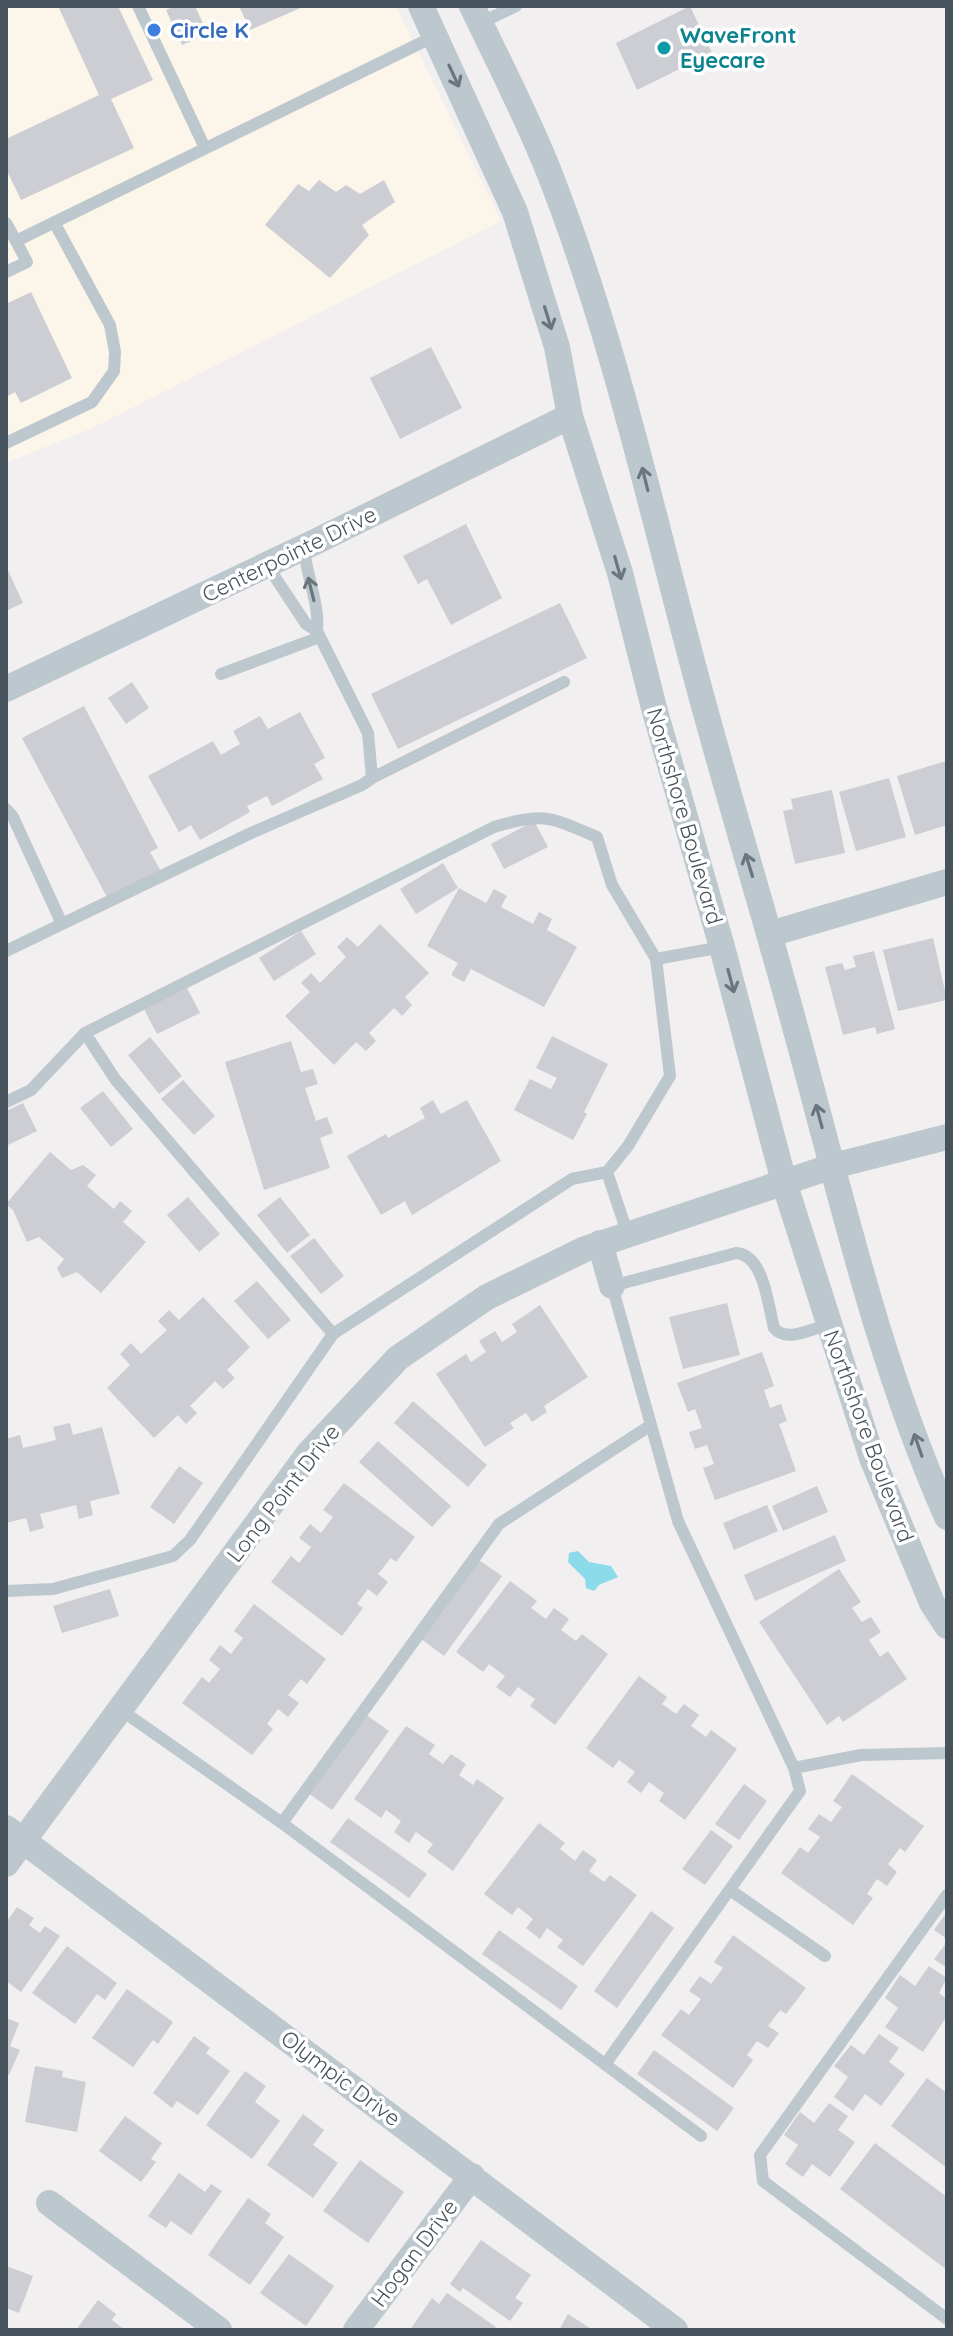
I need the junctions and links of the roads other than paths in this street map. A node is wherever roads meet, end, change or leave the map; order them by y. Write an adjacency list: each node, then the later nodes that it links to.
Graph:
1 (138, 6): 6 (lane)
2 (421, 6): 5 (street, Northshore Boulevard)
3 (516, 6): 4 (lane)
4 (476, 15): 23 (street, Northshore Boulevard, one-way to 4)
5 (435, 36): 6 (lane); 11 (street, Northshore Boulevard, one-way to 11)
6 (205, 148): 7 (lane)
7 (54, 222): 9 (lane); 12 (lane)
8 (6, 223): 9 (lane)
9 (16, 241): 10 (lane)
10 (6, 272)
11 (570, 416): 13 (street, Centerpointe Drive); 24 (street, Northshore Boulevard, one-way to 24)
12 (6, 443)
13 (303, 547): 14 (street, Centerpointe Drive); 15 (lane, one-way to 13)
14 (267, 565): 15 (lane); 18 (street, Centerpointe Drive)
15 (318, 634): 16 (lane); 19 (lane)
16 (221, 674)
17 (564, 682): 19 (lane)
18 (6, 689)
19 (372, 778): 22 (lane)
20 (6, 809): 22 (lane)
21 (947, 882): 23 (street)
22 (62, 924): 25 (lane)
23 (770, 934): 30 (street, Northshore Boulevard, one-way to 23)
24 (722, 947): 26 (lane); 32 (street, Northshore Boulevard, one-way to 32)
25 (6, 951)
26 (656, 959): 27 (lane); 31 (lane)
27 (85, 1033): 28 (lane); 37 (lane)
28 (6, 1102)
29 (947, 1137): 30 (street, Long Point Drive)
30 (833, 1166): 32 (street, Long Point Drive); 39 (street, Northshore Boulevard, one-way to 30)
31 (607, 1172): 33 (lane); 37 (lane)
32 (784, 1182): 33 (street, Long Point Drive); 36 (street, Northshore Boulevard)
33 (628, 1235): 34 (street, Long Point Drive)
34 (600, 1243): 35 (street); 42 (street, Long Point Drive)
35 (612, 1286): 36 (lane); 38 (lane)
36 (829, 1324): 41 (street, Northshore Boulevard)
37 (333, 1334): 40 (lane)
38 (651, 1425): 44 (lane); 45 (lane)
39 (947, 1517)
40 (6, 1591)
41 (947, 1626)
42 (121, 1710): 45 (lane); 46 (street, Long Point Drive)
43 (947, 1753): 44 (lane)
44 (794, 1768): 48 (lane)
45 (282, 1823): 51 (lane)
46 (15, 1835): 47 (street, Long Point Drive); 53 (street, Olympic Drive)
47 (6, 1864)
48 (730, 1890): 50 (lane); 51 (lane)
49 (947, 1895): 55 (lane)
50 (825, 1956)
51 (606, 2063): 52 (lane)
52 (701, 2136)
53 (472, 2176): 57 (street, Hogan Drive); 58 (street, Olympic Drive)
54 (49, 2203): 56 (street)
55 (947, 2319)
56 (219, 2330)
57 (356, 2330)
58 (675, 2330)

